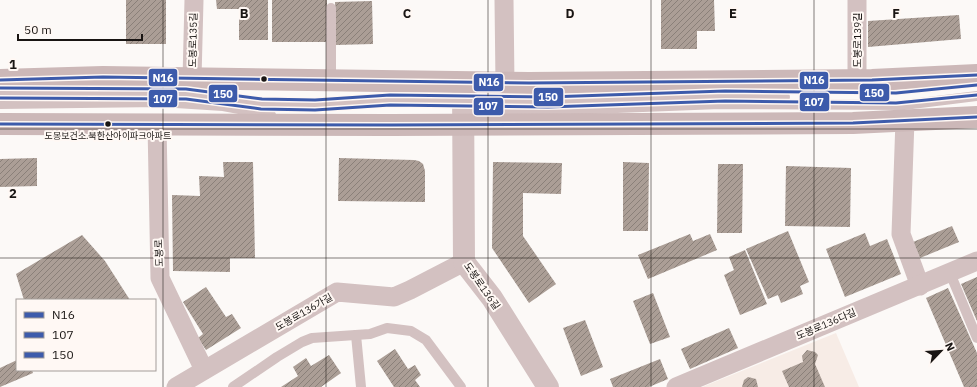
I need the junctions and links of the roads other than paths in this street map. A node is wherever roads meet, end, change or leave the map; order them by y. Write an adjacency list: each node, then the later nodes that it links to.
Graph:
1 (194, 0): 6 (street, 도봉로135길)
2 (504, 0): 10 (street)
3 (857, 0): 8 (street, 도봉로139길)
4 (331, 8): 9 (lane)
5 (977, 75): 8 (main road)
6 (192, 79): 7 (main road); 9 (main road)
7 (0, 80)
8 (857, 80): 10 (main road)
9 (331, 81): 15 (main road)
10 (505, 83): 15 (main road)
11 (977, 90): 15 (lane)
12 (0, 93): 15 (lane)
13 (977, 96): 15 (lane)
14 (0, 104): 15 (lane)
15 (463, 106): 16 (main road); 19 (main road); 20 (street, 도봉로136길)
16 (905, 120): 17 (main road); 23 (street)
17 (975, 121)
18 (0, 124): 19 (main road)
19 (157, 125): 26 (street, 도봉로)
20 (464, 262): 26 (street, 도봉로136가길); 31 (street, 도봉로136길)
21 (977, 262): 22 (street, 도봉로136다길)
22 (950, 273): 23 (street, 도봉로136다길); 25 (lane)
23 (920, 286): 32 (street, 도봉로136다길)
24 (356, 335): 28 (lane); 29 (lane); 30 (lane)
25 (977, 338)
26 (204, 370): 27 (street, 도봉로136가길)
27 (176, 387)
28 (233, 387)
29 (361, 387)
30 (460, 387)
31 (548, 387)
32 (676, 387)

